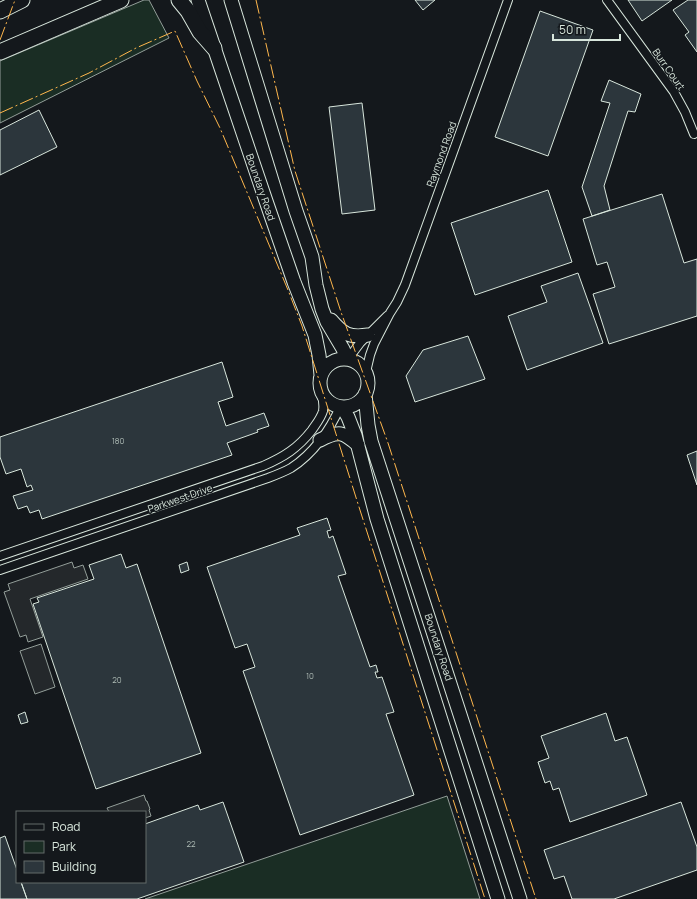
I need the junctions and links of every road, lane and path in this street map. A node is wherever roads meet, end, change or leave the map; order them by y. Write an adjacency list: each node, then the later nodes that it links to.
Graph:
1 (22, 0): 8 (highway)
2 (121, 0): 10 (highway)
3 (179, 0): 9 (highway)
4 (198, 0): 9 (main road, Boundary Road)
5 (231, 0): 12 (main road)
6 (508, 0): 13 (street, Raymond Road)
7 (607, 0): 11 (street, Burr Court)
8 (0, 11)
9 (214, 48): 17 (main road, Boundary Road)
10 (0, 52)
11 (694, 134)
12 (322, 309): 14 (main road); 15 (main road)
13 (390, 313): 14 (street, Raymond Road); 16 (street, Raymond Road)
14 (368, 335): 15 (street, Raymond Road)
15 (348, 359): 16 (main road); 17 (main road)
16 (366, 372): 19 (main road)
17 (321, 375): 18 (main road)
18 (321, 393): 20 (main road); 23 (street, Parkwest Drive)
19 (365, 394): 20 (main road); 28 (main road, Boundary Road)
20 (341, 407): 21 (street, Parkwest Drive); 22 (main road, Boundary Road)
21 (320, 440): 22 (main road); 24 (street, Parkwest Drive)
22 (358, 444): 27 (main road, Boundary Road)
23 (140, 508): 24 (street); 25 (street, Parkwest Drive)
24 (144, 520): 26 (street, Parkwest Drive)
25 (0, 556)
26 (0, 570)
27 (498, 899)
28 (520, 899)

